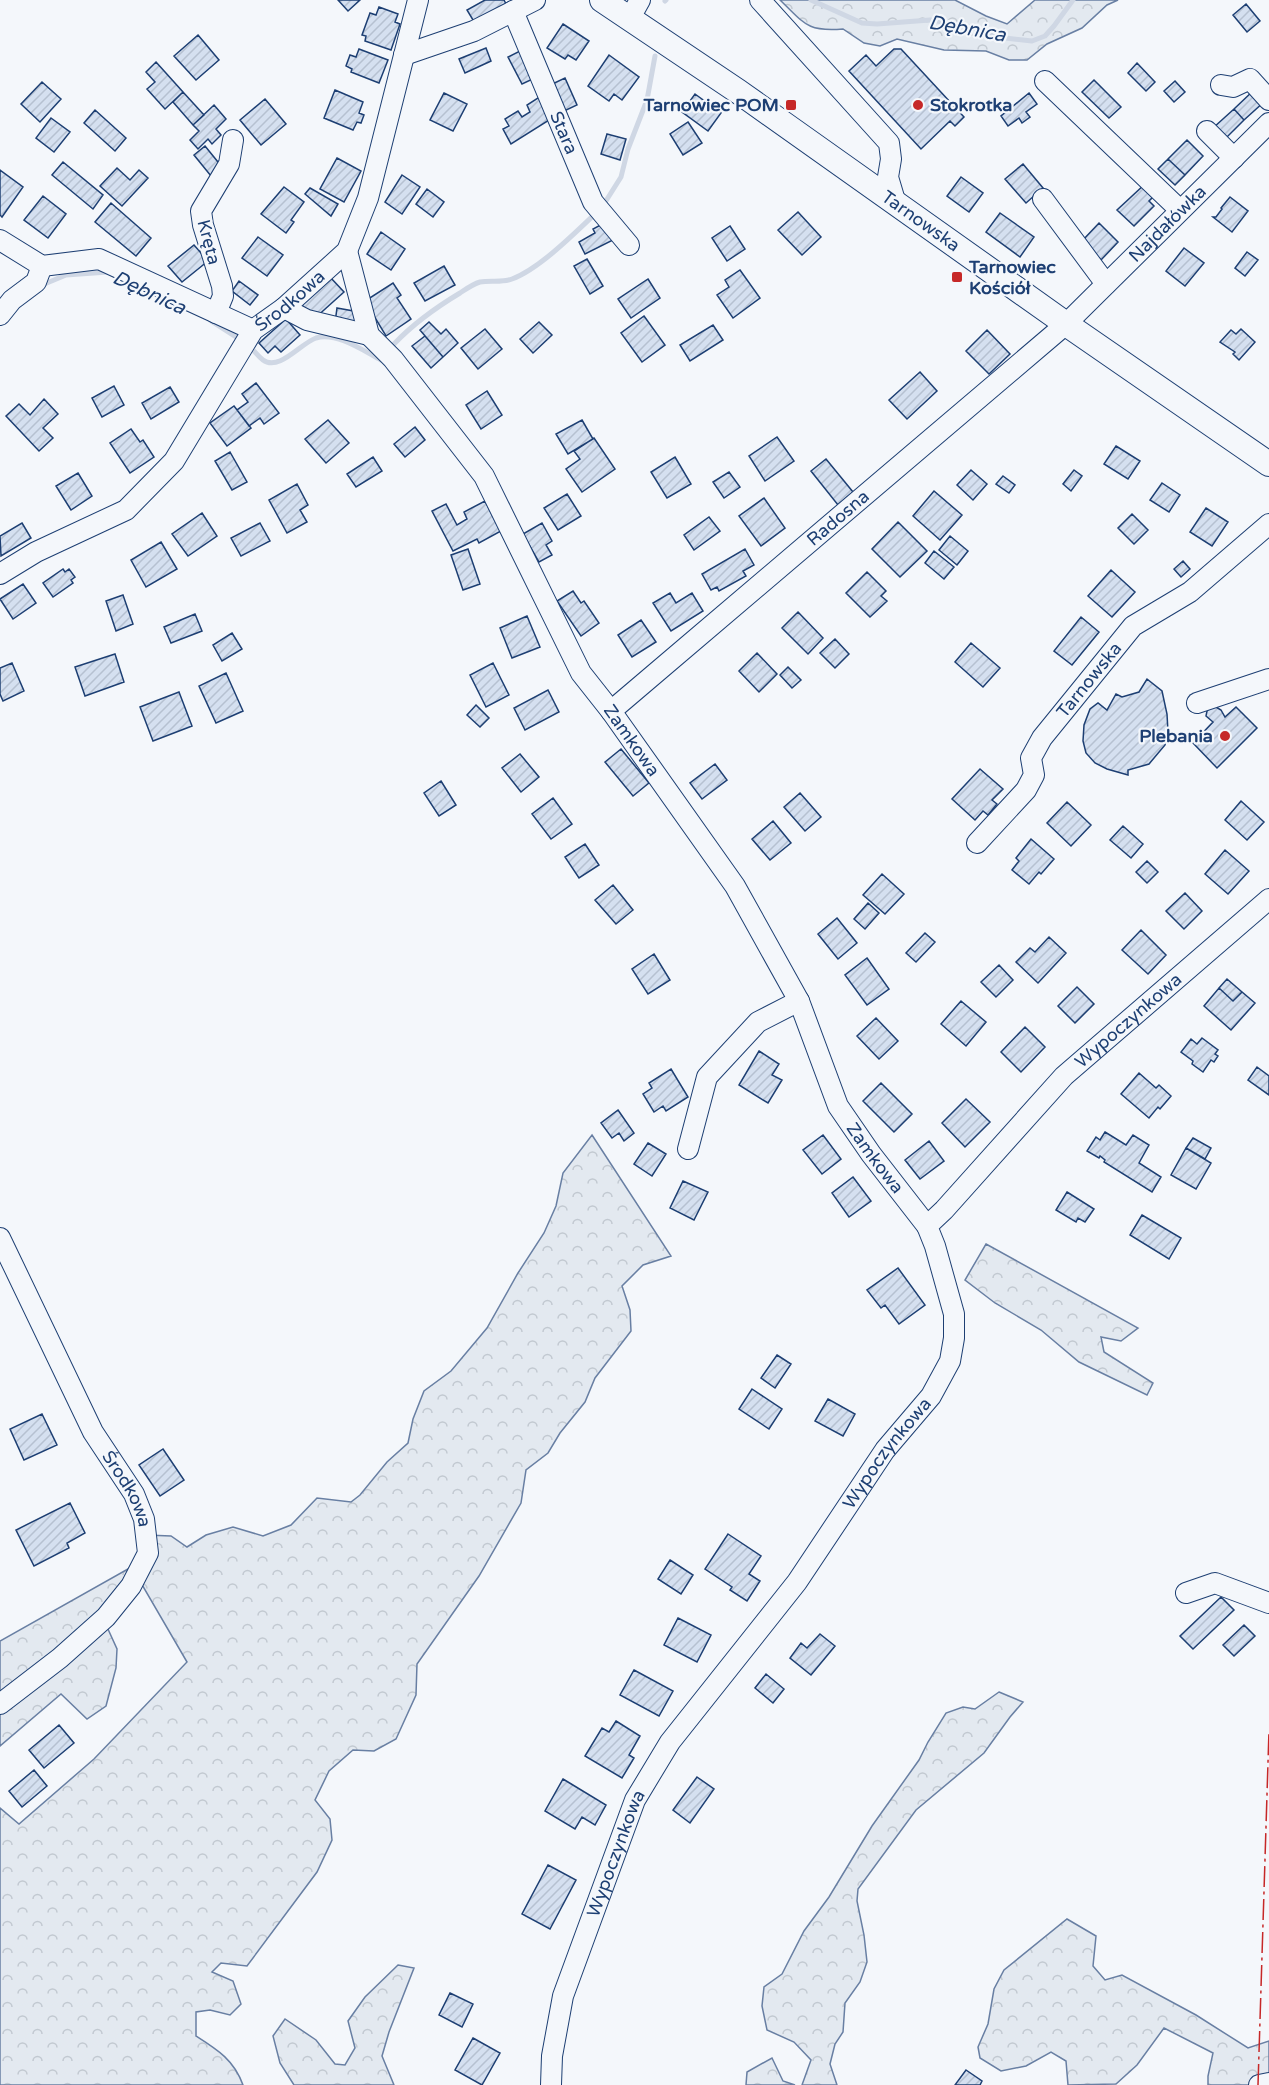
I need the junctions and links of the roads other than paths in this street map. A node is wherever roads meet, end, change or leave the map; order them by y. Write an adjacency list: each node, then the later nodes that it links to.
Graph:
1 (418, 0): 7 (street, Środkowa)
2 (535, 0): 6 (street)
3 (602, 0): 5 (main road, Tarnowska)
4 (760, 0): 16 (street)
5 (634, 9): 16 (main road, Tarnowska)
6 (513, 11): 7 (street); 19 (street, Stara)
7 (404, 55): 20 (street, Środkowa)
8 (1045, 81): 17 (street)
9 (1221, 86): 10 (street)
10 (1269, 100)
11 (1269, 123): 14 (street, Najdałówka)
12 (1207, 130): 14 (street)
13 (233, 140): 24 (street, Kręta)
14 (1234, 158): 17 (street, Najdałówka)
15 (1043, 199): 22 (street)
16 (896, 204): 26 (main road, Tarnowska)
17 (1180, 210): 22 (street, Najdałówka)
18 (0, 240): 21 (street)
19 (629, 245)
20 (347, 251): 23 (street, Środkowa); 28 (street)
21 (42, 266): 24 (street); 25 (street)
22 (1106, 284): 26 (street, Najdałówka)
23 (284, 308): 27 (street, Środkowa); 28 (street)
24 (216, 313): 27 (street)
25 (0, 315)
26 (1066, 324): 29 (main road, Tarnowska); 34 (street, Radosna)
27 (253, 330): 31 (street, Środkowa)
28 (369, 335): 34 (street, Zamkowa)
29 (1269, 464)
30 (1269, 524): 35 (street, Tarnowska)
31 (0, 574)
32 (1269, 679): 33 (street)
33 (1197, 703)
34 (611, 711): 37 (street, Zamkowa)
35 (977, 843)
36 (1269, 899): 39 (street, Wypoczynkowa)
37 (799, 1001): 38 (street); 39 (street, Zamkowa)
38 (688, 1149)
39 (927, 1226): 45 (street, Wypoczynkowa)
40 (0, 1238): 43 (street, Środkowa)
41 (1186, 1593): 42 (street)
42 (1269, 1603)
43 (0, 1704)
44 (1269, 2083): 46 (street)
45 (551, 2085)
46 (1259, 2085)

